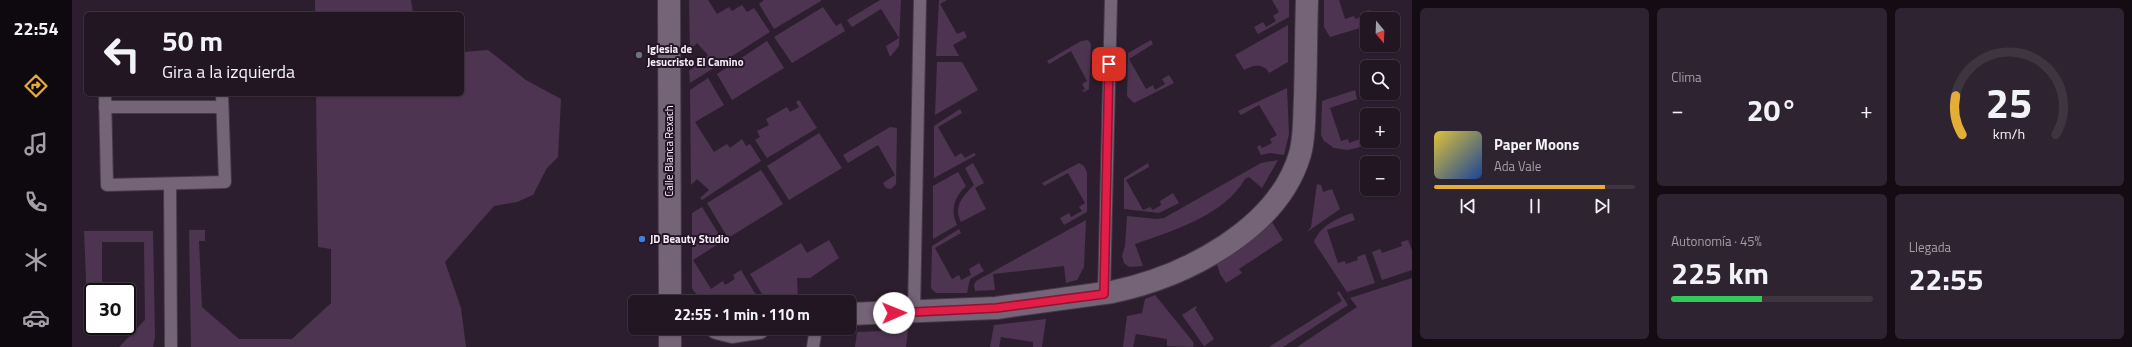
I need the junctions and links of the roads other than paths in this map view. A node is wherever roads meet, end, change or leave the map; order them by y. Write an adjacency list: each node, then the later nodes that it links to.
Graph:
1 (669, 0): 11 (street, Calle Blanca Rexach)
2 (920, 0): 12 (lane)
3 (1111, 0): 10 (lane)
4 (1307, 0): 10 (street)
5 (105, 96): 7 (lane)
6 (222, 96): 8 (lane)
7 (105, 107): 8 (lane); 9 (lane)
8 (222, 107): 9 (lane)
9 (170, 184): 16 (lane)
10 (1104, 294): 12 (street)
11 (670, 295)
12 (914, 313): 13 (street)
13 (856, 314)
14 (670, 335): 17 (street)
15 (815, 335): 18 (lane)
16 (171, 347)
17 (670, 347)
18 (813, 347)

